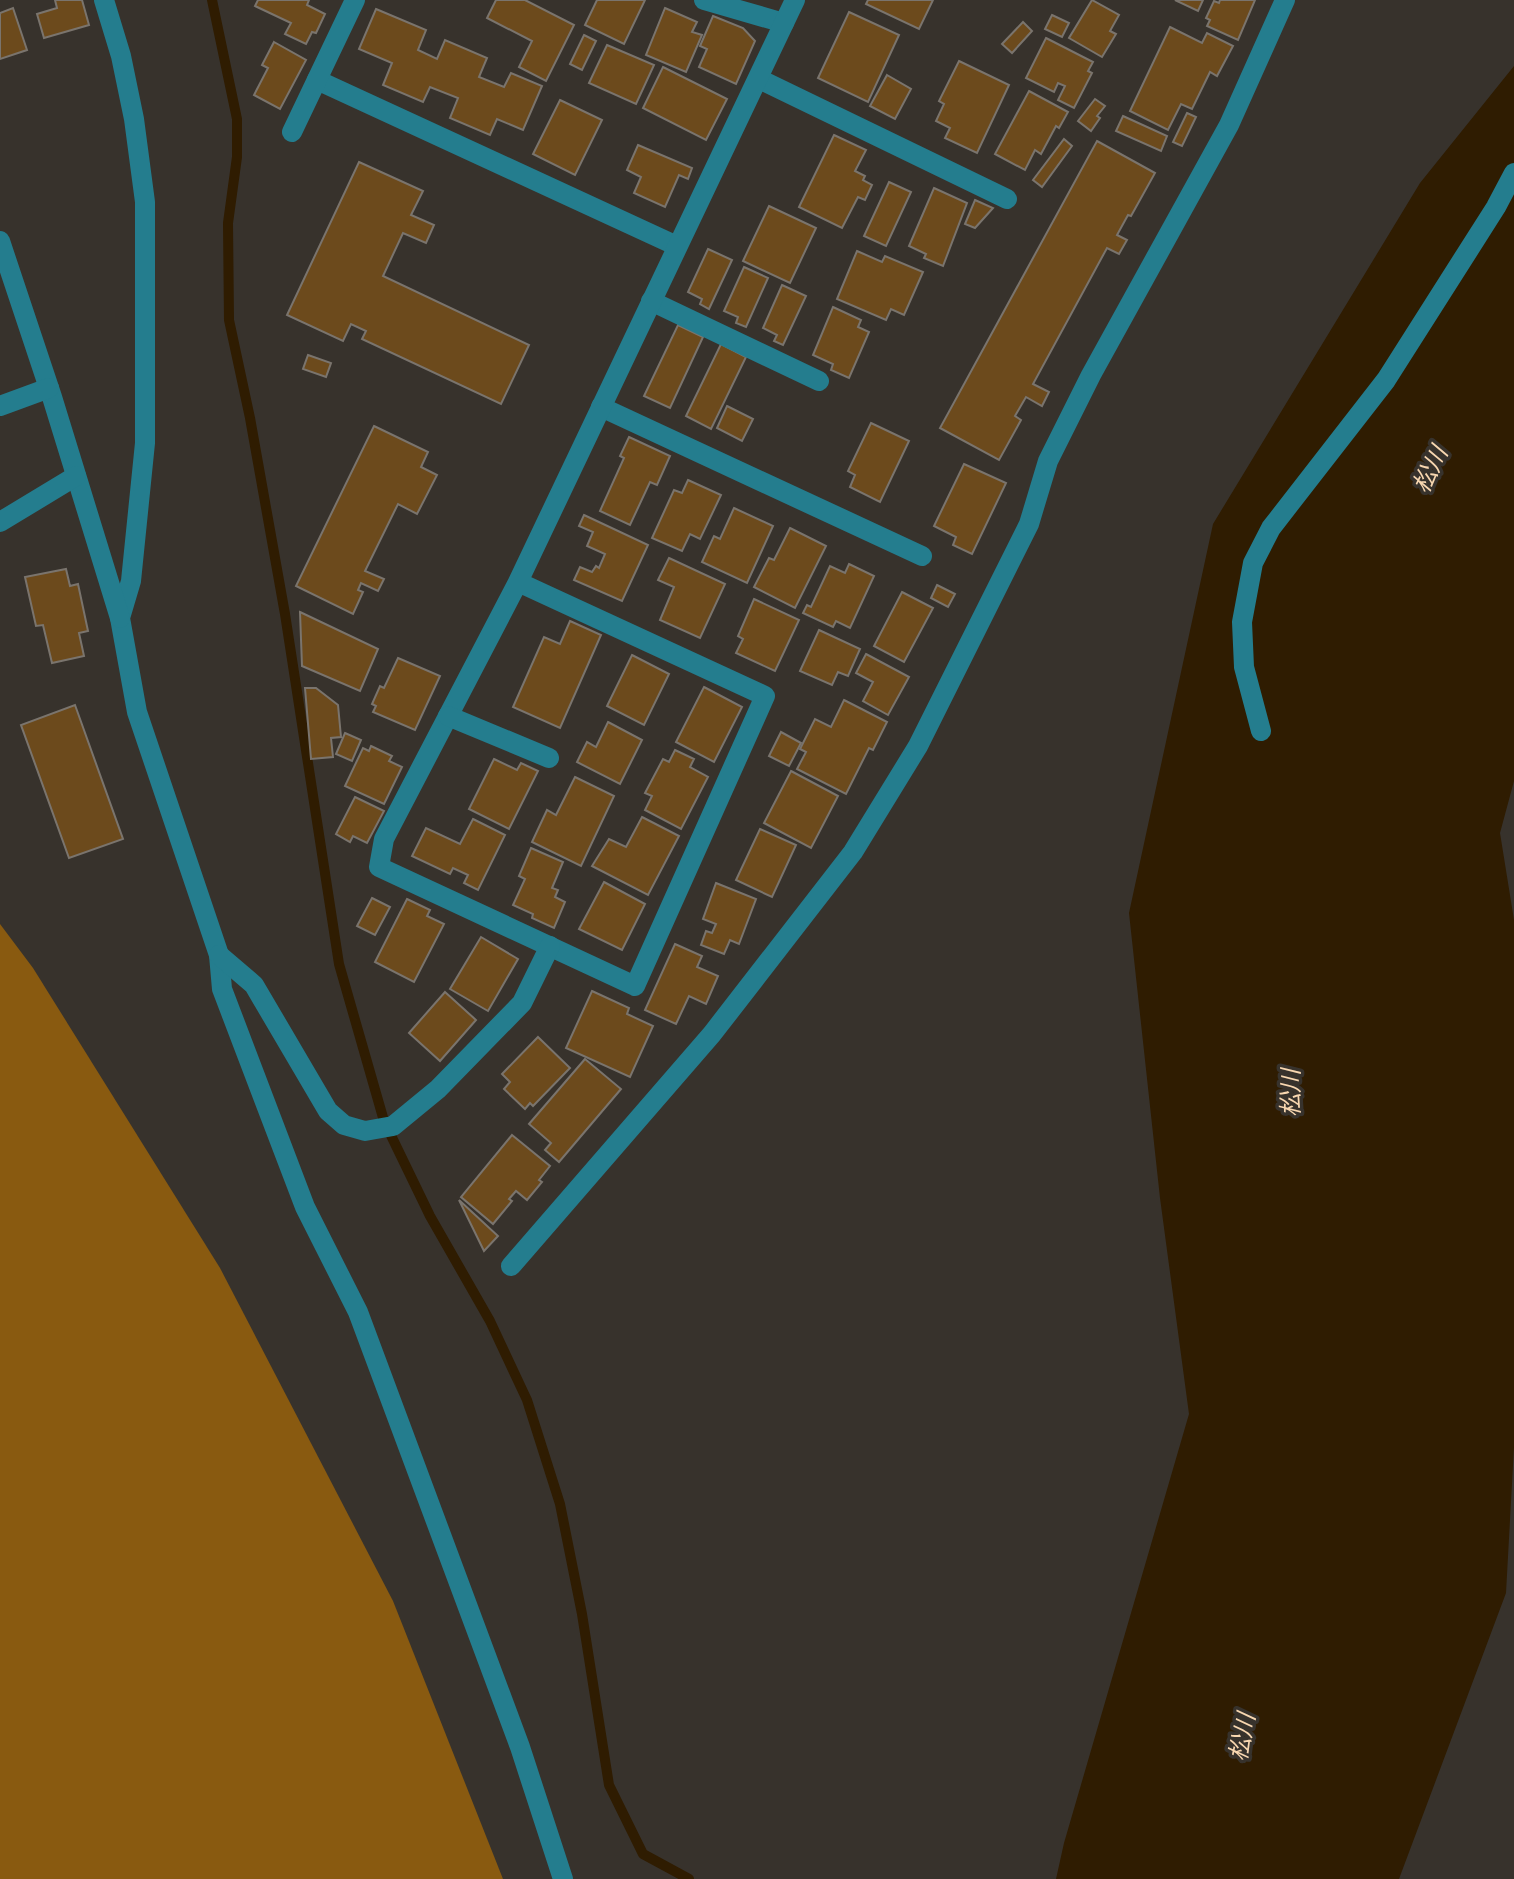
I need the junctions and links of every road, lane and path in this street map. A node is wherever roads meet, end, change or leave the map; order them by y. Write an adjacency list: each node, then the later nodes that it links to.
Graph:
1 (104, 0): 23 (street)
2 (355, 0): 8 (street)
3 (704, 0): 6 (street)
4 (795, 0): 6 (street)
5 (1285, 0): 29 (street)
6 (784, 23): 7 (street)
7 (759, 79): 11 (street); 13 (street)
8 (317, 80): 9 (street); 13 (street)
9 (292, 132)
10 (1514, 173): 25 (street)
11 (1007, 199)
12 (0, 241): 16 (street)
13 (677, 246): 14 (street)
14 (651, 301): 15 (street); 18 (street)
15 (819, 381)
16 (49, 388): 17 (street); 19 (street)
17 (0, 406)
18 (601, 407): 21 (street); 22 (street)
19 (76, 476): 20 (street); 23 (street)
20 (0, 522)
21 (922, 556)
22 (518, 582): 24 (street); 27 (street)
23 (120, 618): 28 (street)
24 (448, 716): 26 (street); 27 (street)
25 (1261, 731)
26 (549, 758)
27 (550, 946): 28 (street)
28 (219, 955): 30 (street)
29 (511, 1266)
30 (563, 1879)

